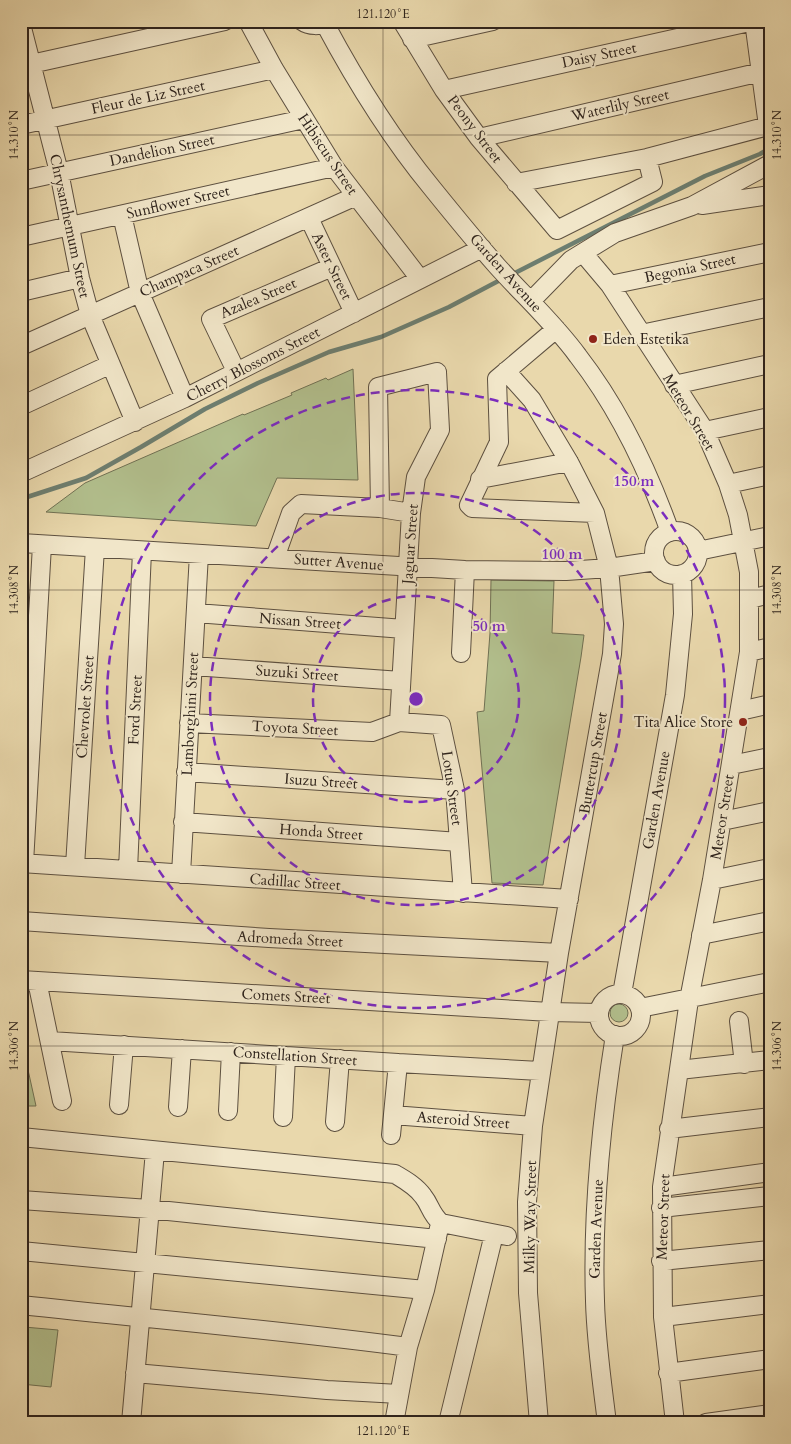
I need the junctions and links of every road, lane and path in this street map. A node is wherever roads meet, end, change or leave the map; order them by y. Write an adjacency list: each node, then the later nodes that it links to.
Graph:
1 (225, 21): 10 (street)
2 (248, 21): 11 (street, Hibiscus Street)
3 (302, 21): 7 (street)
4 (402, 21): 9 (street, Peony Street)
5 (493, 21): 9 (street)
6 (754, 21): 12 (street); 13 (street, Daisy Street)
7 (326, 23): 32 (street, Garden Avenue)
8 (21, 24): 10 (street, Chrysanthemum Street)
9 (412, 39): 13 (street, Peony Street)
10 (26, 65): 14 (street, Chrysanthemum Street)
11 (274, 70): 14 (street, Fleur de Liz Street); 15 (street, Hibiscus Street)
12 (761, 72): 17 (street, Waterlily Street); 18 (street)
13 (444, 90): 17 (street, Peony Street)
14 (46, 119): 16 (street, Fleur de Liz Street); 21 (street, Chrysanthemum Street)
15 (304, 119): 20 (street, Hibiscus Street); 21 (street, Dandelion Street)
16 (21, 125)
17 (479, 138): 24 (street, Peony Street)
18 (647, 158): 24 (street); 24 (street, Peony Street)
19 (770, 164): 22 (street)
20 (334, 167): 25 (street, Hibiscus Street); 28 (street, Sunflower Street)
21 (59, 172): 23 (street, Dandelion Street); 30 (street, Chrysanthemum Street)
22 (747, 175): 26 (street); 27 (street)
23 (21, 181)
24 (516, 183)
25 (356, 196): 29 (street, Champaca Street); 37 (street, Hibiscus Street)
26 (762, 196): 27 (street)
27 (692, 206): 33 (street)
28 (122, 215): 30 (street, Sunflower Street); 40 (street)
29 (309, 218): 35 (street, Aster Street); 40 (street, Champaca Street)
30 (70, 226): 31 (street, Sunflower Street); 36 (street, Chrysanthemum Street)
31 (21, 237)
32 (482, 248): 37 (street, Cherry Blossoms Street); 41 (street, Garden Avenue)
33 (583, 252): 38 (street, Meteor Street); 41 (street)
34 (770, 252): 38 (street, Begonia Street)
35 (332, 267): 43 (street, Aster Street); 50 (street, Azalea Street)
36 (80, 278): 39 (street); 44 (street, Chrysanthemum Street)
37 (420, 279): 43 (street, Cherry Blossoms Street)
38 (610, 285): 46 (street, Meteor Street)
39 (21, 292)
40 (140, 293): 44 (street, Champaca Street); 53 (street)
41 (531, 301): 45 (street, Garden Avenue)
42 (770, 307): 46 (street)
43 (354, 313): 50 (street, Cherry Blossoms Street)
44 (90, 315): 47 (street, Champaca Street); 49 (street, Chrysanthemum Street)
45 (556, 329): 51 (street); 66 (street, Garden Avenue)
46 (641, 334): 52 (street, Meteor Street)
47 (21, 346)
48 (770, 364): 52 (street)
49 (110, 365): 54 (street); 56 (street, Chrysanthemum Street)
50 (236, 371): 53 (street, Cherry Blossoms Street)
51 (506, 371): 58 (street, Buttercup Street); 61 (street)
52 (674, 385): 57 (street, Meteor Street)
53 (184, 398): 56 (street, Cherry Blossoms Street)
54 (21, 406)
55 (770, 417): 57 (street)
56 (135, 422): 59 (street, Cherry Blossoms Street)
57 (705, 431): 62 (street, Meteor Street)
58 (569, 462): 61 (street); 65 (street, Buttercup Street)
59 (21, 473)
60 (770, 475): 62 (street)
61 (480, 479): 65 (street)
62 (728, 484): 68 (street, Meteor Street)
63 (380, 508): 64 (street); 64 (street, Jaguar Street); 75 (street)
64 (411, 513): 77 (street, Jaguar Street)
65 (595, 514): 78 (street, Buttercup Street)
66 (670, 532): 73 (street); 76 (street)
67 (770, 536): 68 (street)
68 (744, 542): 73 (street); 82 (street, Meteor Street)
69 (21, 543): 70 (street, Sutter Avenue)
70 (42, 545): 71 (street, Sutter Avenue); 102 (street)
71 (95, 548): 72 (street, Sutter Avenue); 103 (street, Chevrolet Street)
72 (142, 551): 74 (street, Sutter Avenue); 105 (street, Ford Street)
73 (698, 551): 80 (street)
74 (199, 554): 75 (street, Sutter Avenue); 83 (street, Lamborghini Street)
75 (275, 558): 77 (street, Sutter Avenue)
76 (656, 561): 78 (street, Sutter Avenue); 80 (street)
77 (407, 567): 79 (street, Sutter Avenue); 84 (street, Jaguar Street)
78 (609, 568): 79 (street, Sutter Avenue); 109 (street, Buttercup Street)
79 (465, 570): 87 (street)
80 (682, 574): 116 (street, Garden Avenue)
81 (770, 594): 82 (street)
82 (750, 599): 86 (street, Meteor Street)
83 (196, 614): 84 (street, Nissan Street); 88 (street, Lamborghini Street)
84 (404, 629): 89 (street, Jaguar Street)
85 (770, 647): 86 (street)
86 (749, 652): 91 (street, Meteor Street)
87 (461, 653)
88 (193, 666): 89 (street, Suzuki Street); 93 (street, Lamborghini Street)
89 (401, 681): 92 (street, Jaguar Street)
90 (770, 704): 91 (street)
91 (740, 711): 95 (street, Meteor Street)
92 (399, 722): 93 (street, Toyota Street); 97 (street, Lotus Street)
93 (189, 723): 96 (street, Lamborghini Street)
94 (770, 757): 95 (street)
95 (731, 765): 99 (street, Meteor Street)
96 (186, 772): 97 (street, Isuzu Street); 100 (street, Lamborghini Street)
97 (455, 790): 101 (street, Lotus Street)
98 (770, 811): 99 (street)
99 (722, 821): 107 (street, Meteor Street)
100 (183, 822): 101 (street, Honda Street); 106 (street, Lamborghini Street)
101 (459, 842): 108 (street, Lotus Street)
102 (23, 863): 103 (street, Cadillac Street)
103 (75, 866): 105 (street, Cadillac Street)
104 (770, 868): 107 (street)
105 (128, 870): 106 (street, Cadillac Street)
106 (180, 874): 108 (street, Cadillac Street)
107 (712, 880): 112 (street, Meteor Street)
108 (463, 893): 109 (street, Cadillac Street)
109 (569, 899): 113 (street, Buttercup Street)
110 (21, 921): 113 (street, Adromeda Street)
111 (770, 921): 112 (street)
112 (701, 935): 117 (street, Meteor Street)
113 (559, 953): 119 (street, Buttercup Street)
114 (29, 981): 119 (street, Comets Street); 123 (street)
115 (770, 982): 117 (street)
116 (622, 994): 118 (street); 120 (street)
117 (689, 1000): 118 (street); 132 (street, Meteor Street)
118 (640, 1008): 122 (street)
119 (550, 1012): 120 (street, Comets Street); 133 (street, Milky Way Street)
120 (599, 1013): 122 (street)
121 (739, 1022): 131 (street)
122 (616, 1035): 173 (street, Garden Avenue)
123 (50, 1041): 124 (street, Constellation Street); 134 (street)
124 (124, 1045): 125 (street, Constellation Street); 135 (street)
125 (182, 1049): 126 (street, Constellation Street); 136 (street)
126 (231, 1052): 127 (street, Constellation Street); 137 (street)
127 (286, 1056): 128 (street, Constellation Street); 139 (street)
128 (340, 1059): 130 (street, Constellation Street); 141 (street)
129 (770, 1060): 131 (street)
130 (398, 1063): 133 (street, Constellation Street); 138 (street)
131 (744, 1064): 132 (street)
132 (678, 1070): 143 (street, Meteor Street)
133 (540, 1071): 142 (street, Milky Way Street)
134 (62, 1101)
135 (119, 1105)
136 (178, 1107)
137 (228, 1111)
138 (393, 1115): 142 (street, Asteroid Street); 144 (street)
139 (283, 1117)
140 (770, 1117): 143 (street)
141 (336, 1122)
142 (533, 1126): 172 (street, Milky Way Street)
143 (669, 1129): 148 (street, Meteor Street)
144 (391, 1135)
145 (21, 1137): 146 (street)
146 (154, 1152): 152 (street); 153 (street)
147 (770, 1172): 148 (street)
148 (662, 1188): 151 (street, Meteor Street)
149 (770, 1196): 151 (street)
150 (21, 1200): 152 (street)
151 (661, 1208): 156 (street, Meteor Street)
152 (149, 1209): 153 (street); 157 (street)
153 (439, 1231): 158 (street); 171 (street)
154 (770, 1250): 156 (street)
155 (21, 1251): 157 (street)
156 (661, 1262): 161 (street, Meteor Street)
157 (144, 1264): 158 (street); 162 (street)
158 (425, 1290): 163 (street)
159 (770, 1304): 161 (street)
160 (21, 1305): 162 (street)
161 (663, 1317): 166 (street, Meteor Street)
162 (140, 1318): 163 (street); 165 (street)
163 (408, 1347): 167 (street)
164 (770, 1359): 166 (street)
165 (135, 1373): 167 (street); 169 (street)
166 (668, 1374): 174 (street, Meteor Street)
167 (399, 1394): 170 (street)
168 (770, 1414): 175 (street)
169 (130, 1423)
170 (394, 1423)
171 (448, 1423)
172 (540, 1423)
173 (607, 1423)
174 (675, 1423)
175 (706, 1423)

